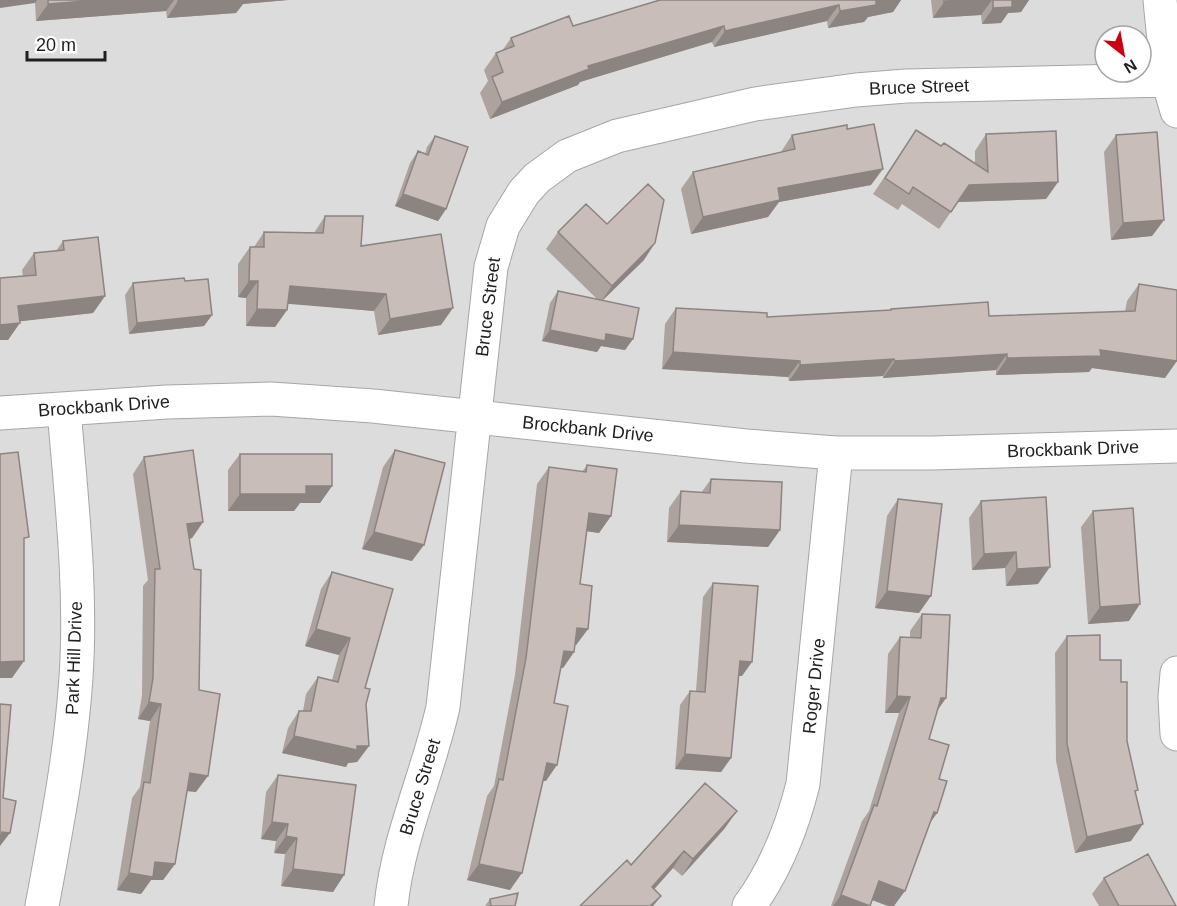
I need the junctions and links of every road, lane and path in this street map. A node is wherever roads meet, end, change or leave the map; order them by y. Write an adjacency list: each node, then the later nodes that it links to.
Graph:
1 (1160, 0): 2 (street)
2 (1173, 96): 5 (street, Bruce Street)
3 (64, 409): 4 (street, Brockbank Drive); 5 (street, Brockbank Drive); 10 (street, Park Hill Drive)
4 (0, 413)
5 (475, 417): 7 (street, Brockbank Drive); 11 (street, Bruce Street)
6 (1177, 446): 7 (street, Brockbank Drive)
7 (836, 453): 12 (street, Roger Drive)
8 (1177, 673): 9 (street)
9 (1177, 734)
10 (42, 906)
11 (391, 906)
12 (749, 906)

